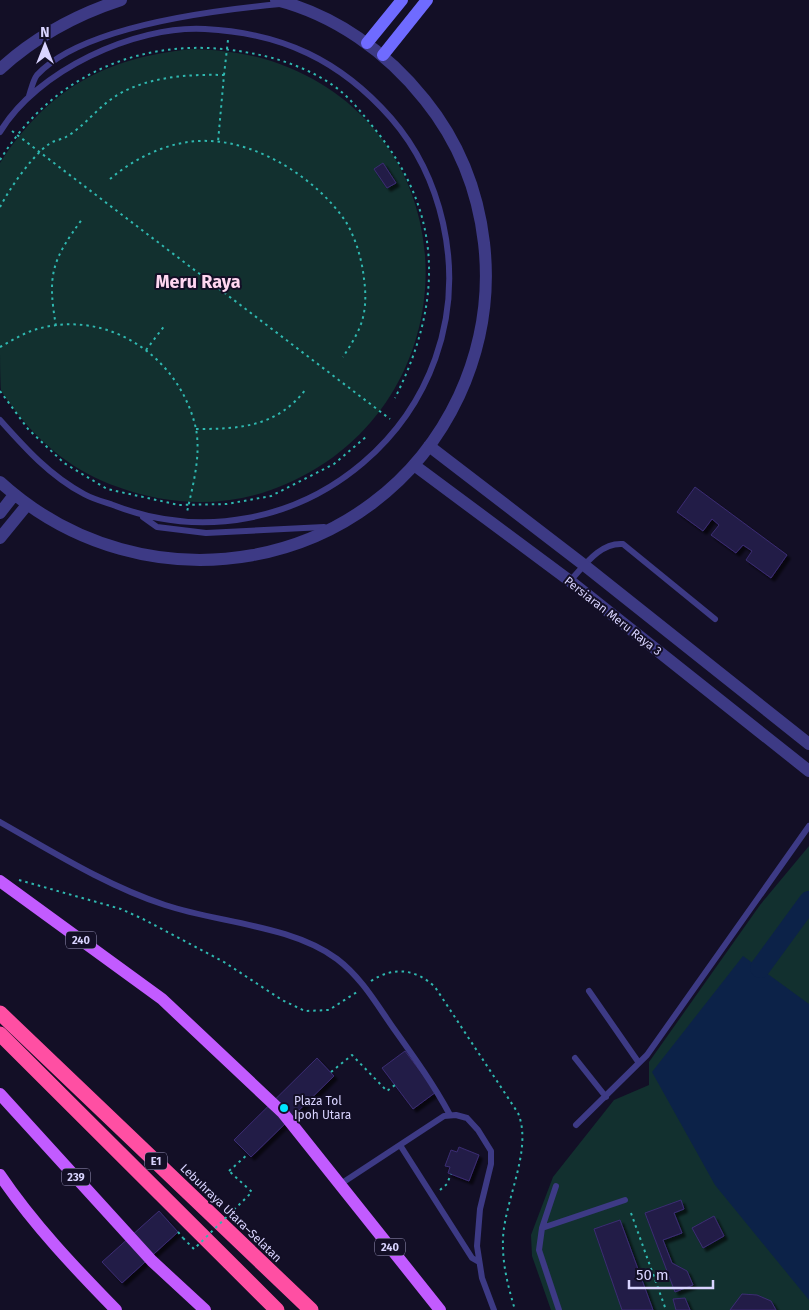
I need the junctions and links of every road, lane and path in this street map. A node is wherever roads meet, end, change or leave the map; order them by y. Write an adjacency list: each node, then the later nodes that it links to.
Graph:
1 (121, 0): 9 (street)
2 (402, 0): 6 (main road)
3 (427, 0): 8 (main road)
4 (281, 1): 6 (street); 11 (lane)
5 (228, 30): 7 (path); 11 (lane); 30 (lane)
6 (367, 43): 8 (street)
7 (228, 49): 10 (path); 14 (path); 28 (path)
8 (383, 56): 33 (street)
9 (0, 69)
10 (224, 75): 15 (path); 16 (path)
11 (29, 97): 12 (lane)
12 (4, 125): 13 (lane); 14 (path)
13 (0, 132)
14 (17, 135): 16 (path); 17 (path)
15 (218, 142): 18 (path); 25 (path)
16 (40, 152): 19 (path); 30 (path)
17 (0, 160)
18 (110, 179)
19 (0, 207)
20 (83, 218): 22 (path)
21 (165, 324): 24 (path)
22 (56, 326): 23 (path); 24 (path)
23 (0, 347)
24 (146, 350): 31 (path)
25 (343, 358)
26 (306, 390): 31 (path)
27 (0, 391): 38 (path)
28 (395, 398)
29 (0, 420): 40 (lane)
30 (400, 426): 41 (lane)
31 (196, 429): 38 (path)
32 (367, 436): 38 (path)
33 (429, 446): 34 (street); 44 (street, Persiaran Meru Raya 3)
34 (414, 465): 42 (street); 45 (street, Persiaran Meru Raya 3)
35 (0, 482): 36 (street)
36 (14, 495): 37 (street); 39 (street)
37 (26, 505): 42 (street); 43 (street)
38 (188, 506): 41 (path)
39 (0, 513)
40 (141, 516): 41 (lane); 42 (lane)
41 (184, 523)
42 (336, 526)
43 (0, 538)
44 (584, 565): 45 (lane); 46 (lane); 47 (street, Persiaran Meru Raya 3)
45 (570, 581): 48 (street, Persiaran Meru Raya 3)
46 (715, 619)
47 (809, 744)
48 (809, 771)
49 (0, 822): 53 (lane)
50 (809, 826): 58 (lane)
51 (19, 880): 53 (path)
52 (0, 881): 70 (main road, 240)
53 (364, 986): 63 (lane); 83 (path)
54 (588, 991): 58 (lane)
55 (0, 1013): 80 (highway, Lebuhraya Utara–Selatan / E1)
56 (0, 1034): 79 (highway, E1)
57 (575, 1058): 62 (lane)
58 (639, 1063): 62 (lane)
59 (331, 1072): 60 (path)
60 (395, 1085)
61 (0, 1094): 78 (main road, 239)
62 (606, 1097): 64 (lane)
63 (450, 1115): 65 (lane); 76 (lane)
64 (576, 1125)
65 (400, 1145): 70 (lane); 76 (lane)
66 (248, 1154): 75 (path, bridge)
67 (451, 1174): 69 (path)
68 (0, 1175): 77 (main road)
69 (447, 1184)
70 (339, 1185): 81 (main road, 240)
71 (556, 1186): 74 (lane)
72 (625, 1200): 74 (lane)
73 (631, 1212): 85 (path)
74 (542, 1228): 84 (lane)
75 (178, 1232)
76 (479, 1262): 82 (lane)
77 (116, 1310)
78 (204, 1310)
79 (277, 1310)
80 (311, 1310)
81 (440, 1310)
82 (494, 1310)
83 (515, 1310)
84 (559, 1310)
85 (666, 1310)

